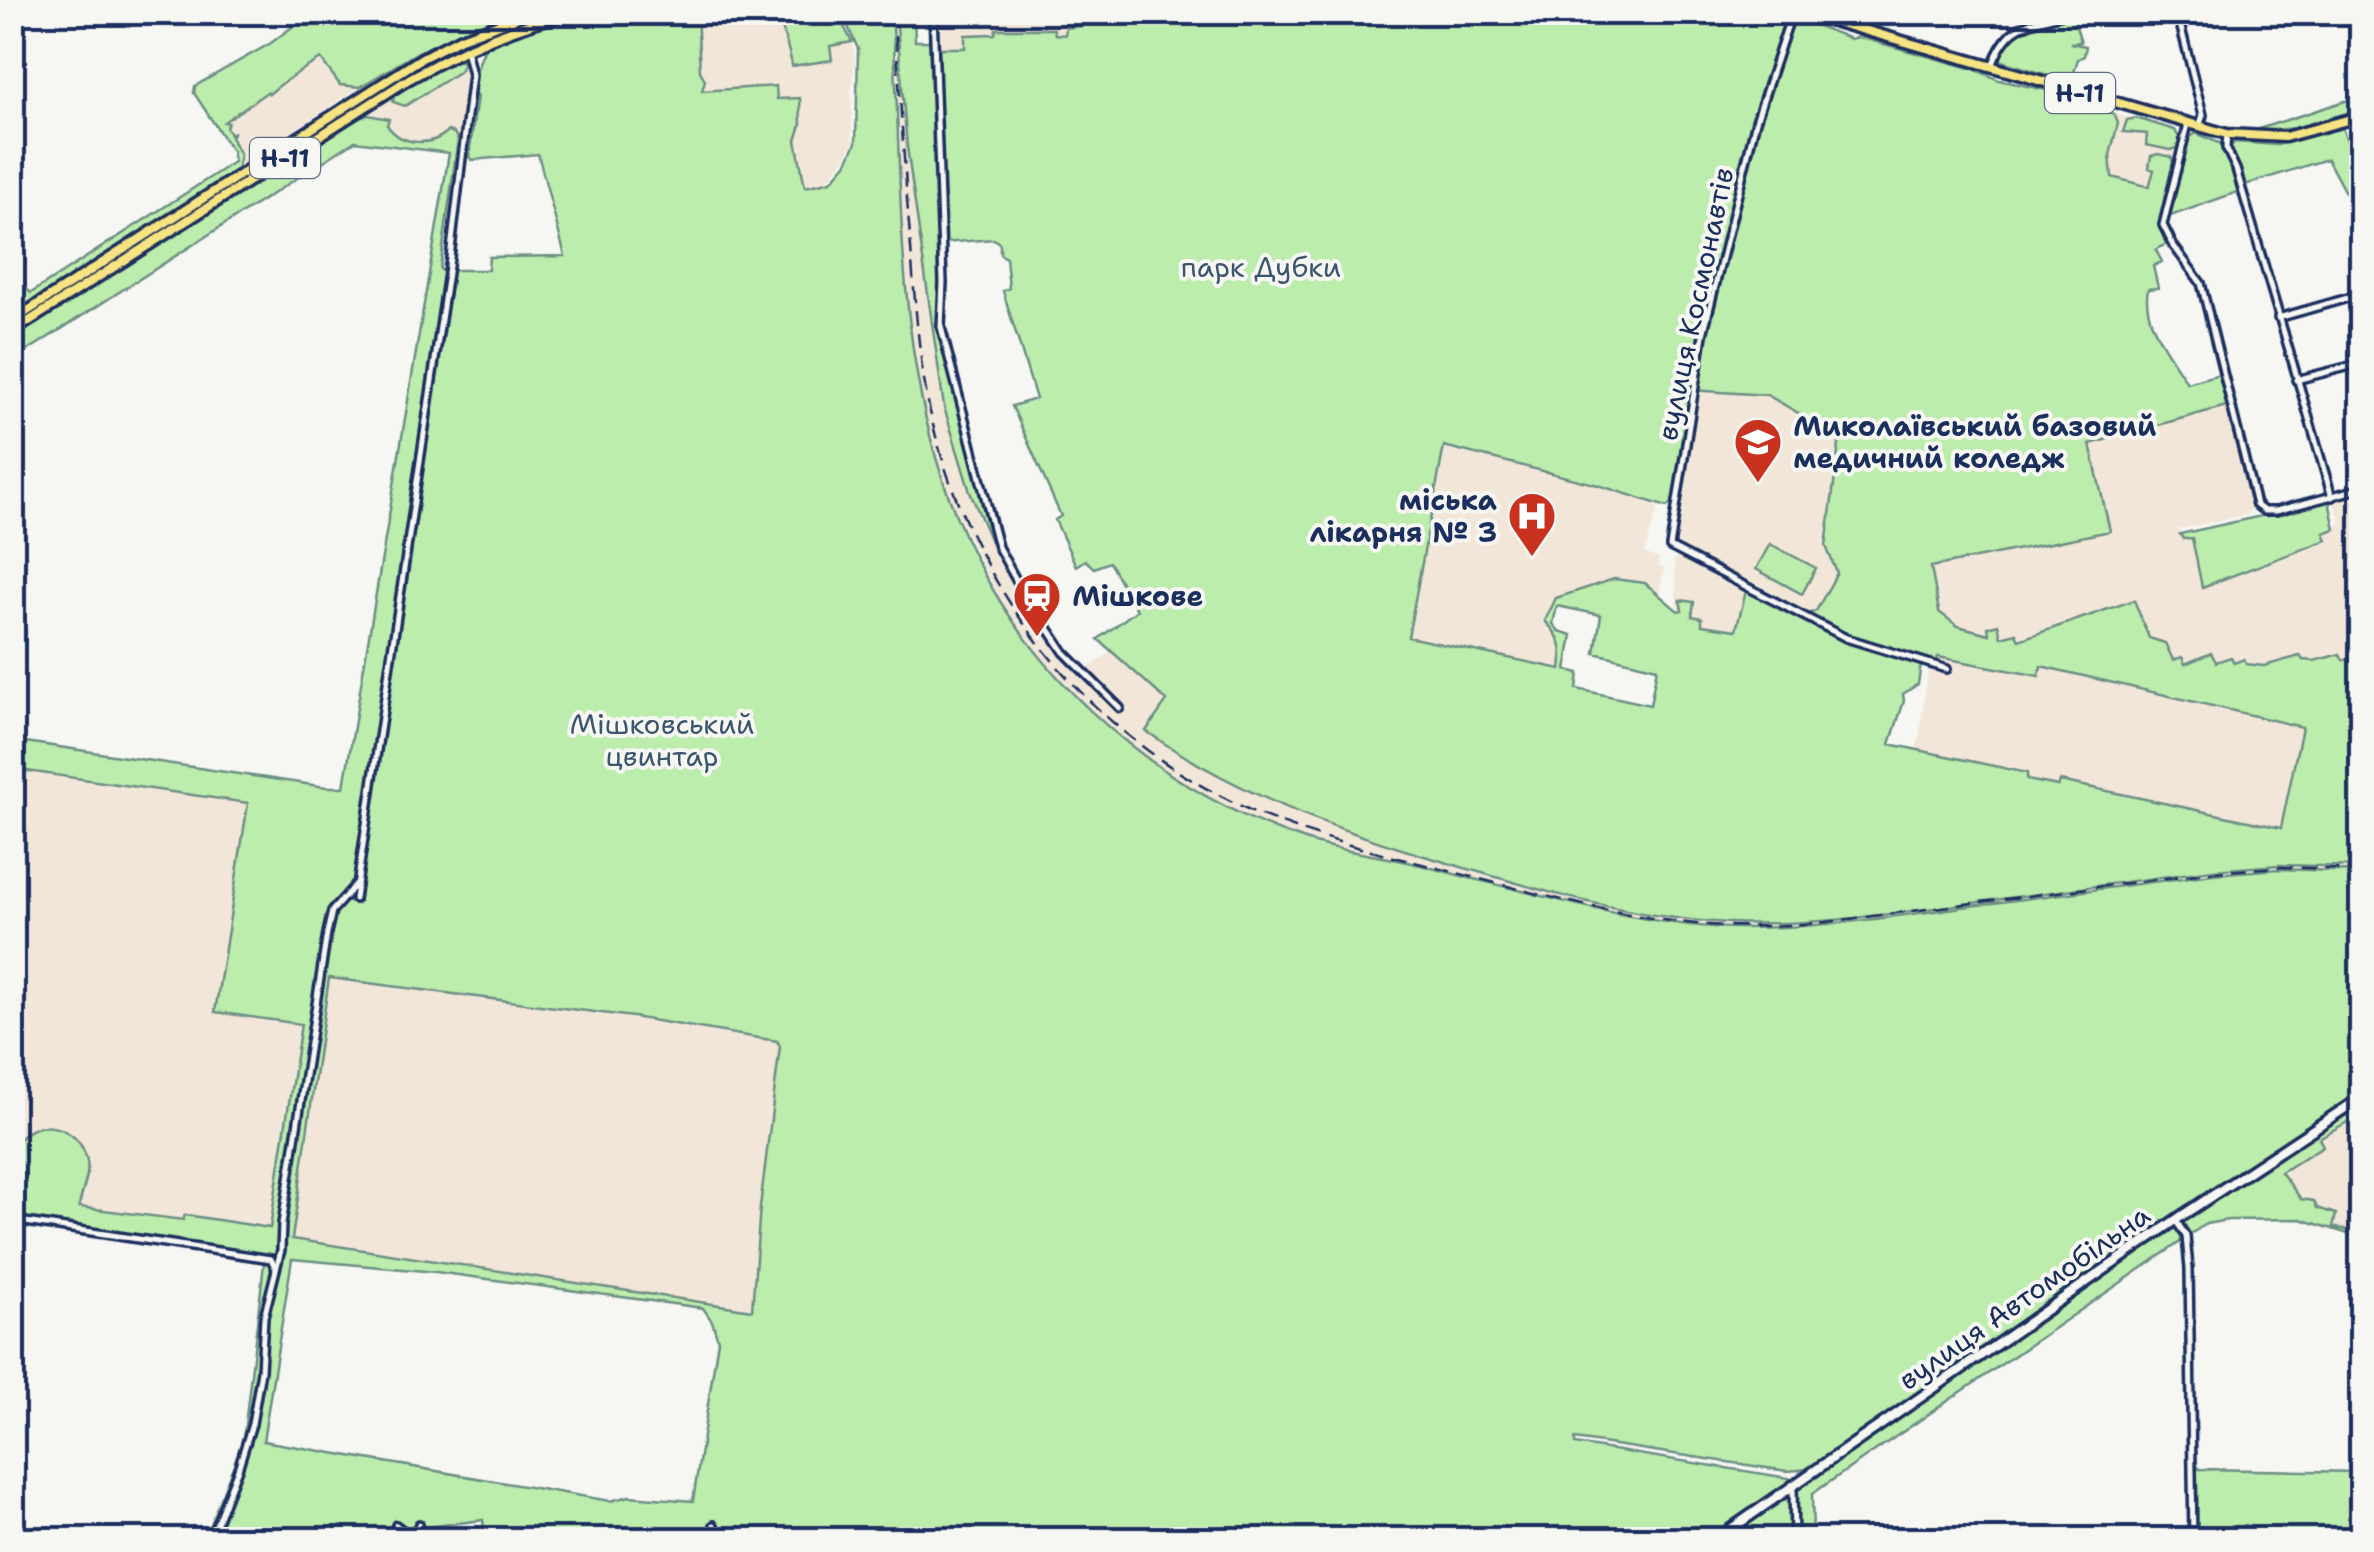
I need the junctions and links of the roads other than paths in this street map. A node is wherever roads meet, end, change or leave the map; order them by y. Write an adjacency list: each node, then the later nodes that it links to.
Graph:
1 (532, 12): 16 (main road, Н-11)
2 (573, 12): 8 (main road, Н-11)
3 (934, 12): 23 (street)
4 (1792, 12): 22 (street, вулиця Космонавтів)
5 (1800, 12): 9 (main road, Н-11)
6 (2070, 12): 9 (street)
7 (2177, 12): 12 (street)
8 (466, 49): 17 (main road, Н-11); 24 (street)
9 (1992, 67): 11 (main road, Н-11)
10 (2362, 116): 13 (main road, Н-11)
11 (2188, 124): 12 (main road, Н-11); 21 (street)
12 (2199, 127): 13 (main road, Н-11)
13 (2227, 134): 15 (street)
14 (2362, 294): 15 (street)
15 (2278, 318): 19 (street)
16 (12, 321)
17 (12, 332)
18 (2362, 363): 19 (street)
19 (2296, 380): 21 (street)
20 (2362, 488): 21 (street)
21 (2332, 497)
22 (1946, 669)
23 (1120, 708)
24 (358, 881): 25 (street); 29 (street)
25 (354, 900)
26 (2362, 1096): 28 (street, вулиця Автомобільна)
27 (12, 1220): 29 (street)
28 (2176, 1220): 30 (street, вулиця Автомобільна); 39 (street)
29 (275, 1260): 34 (street)
30 (1798, 1479): 37 (street, вулиця Автомобільна); 38 (street)
31 (419, 1524): 35 (street)
32 (396, 1525): 35 (street)
33 (714, 1526): 36 (street)
34 (210, 1540)
35 (409, 1540)
36 (716, 1540)
37 (1716, 1540)
38 (1794, 1540)
39 (2192, 1540)

